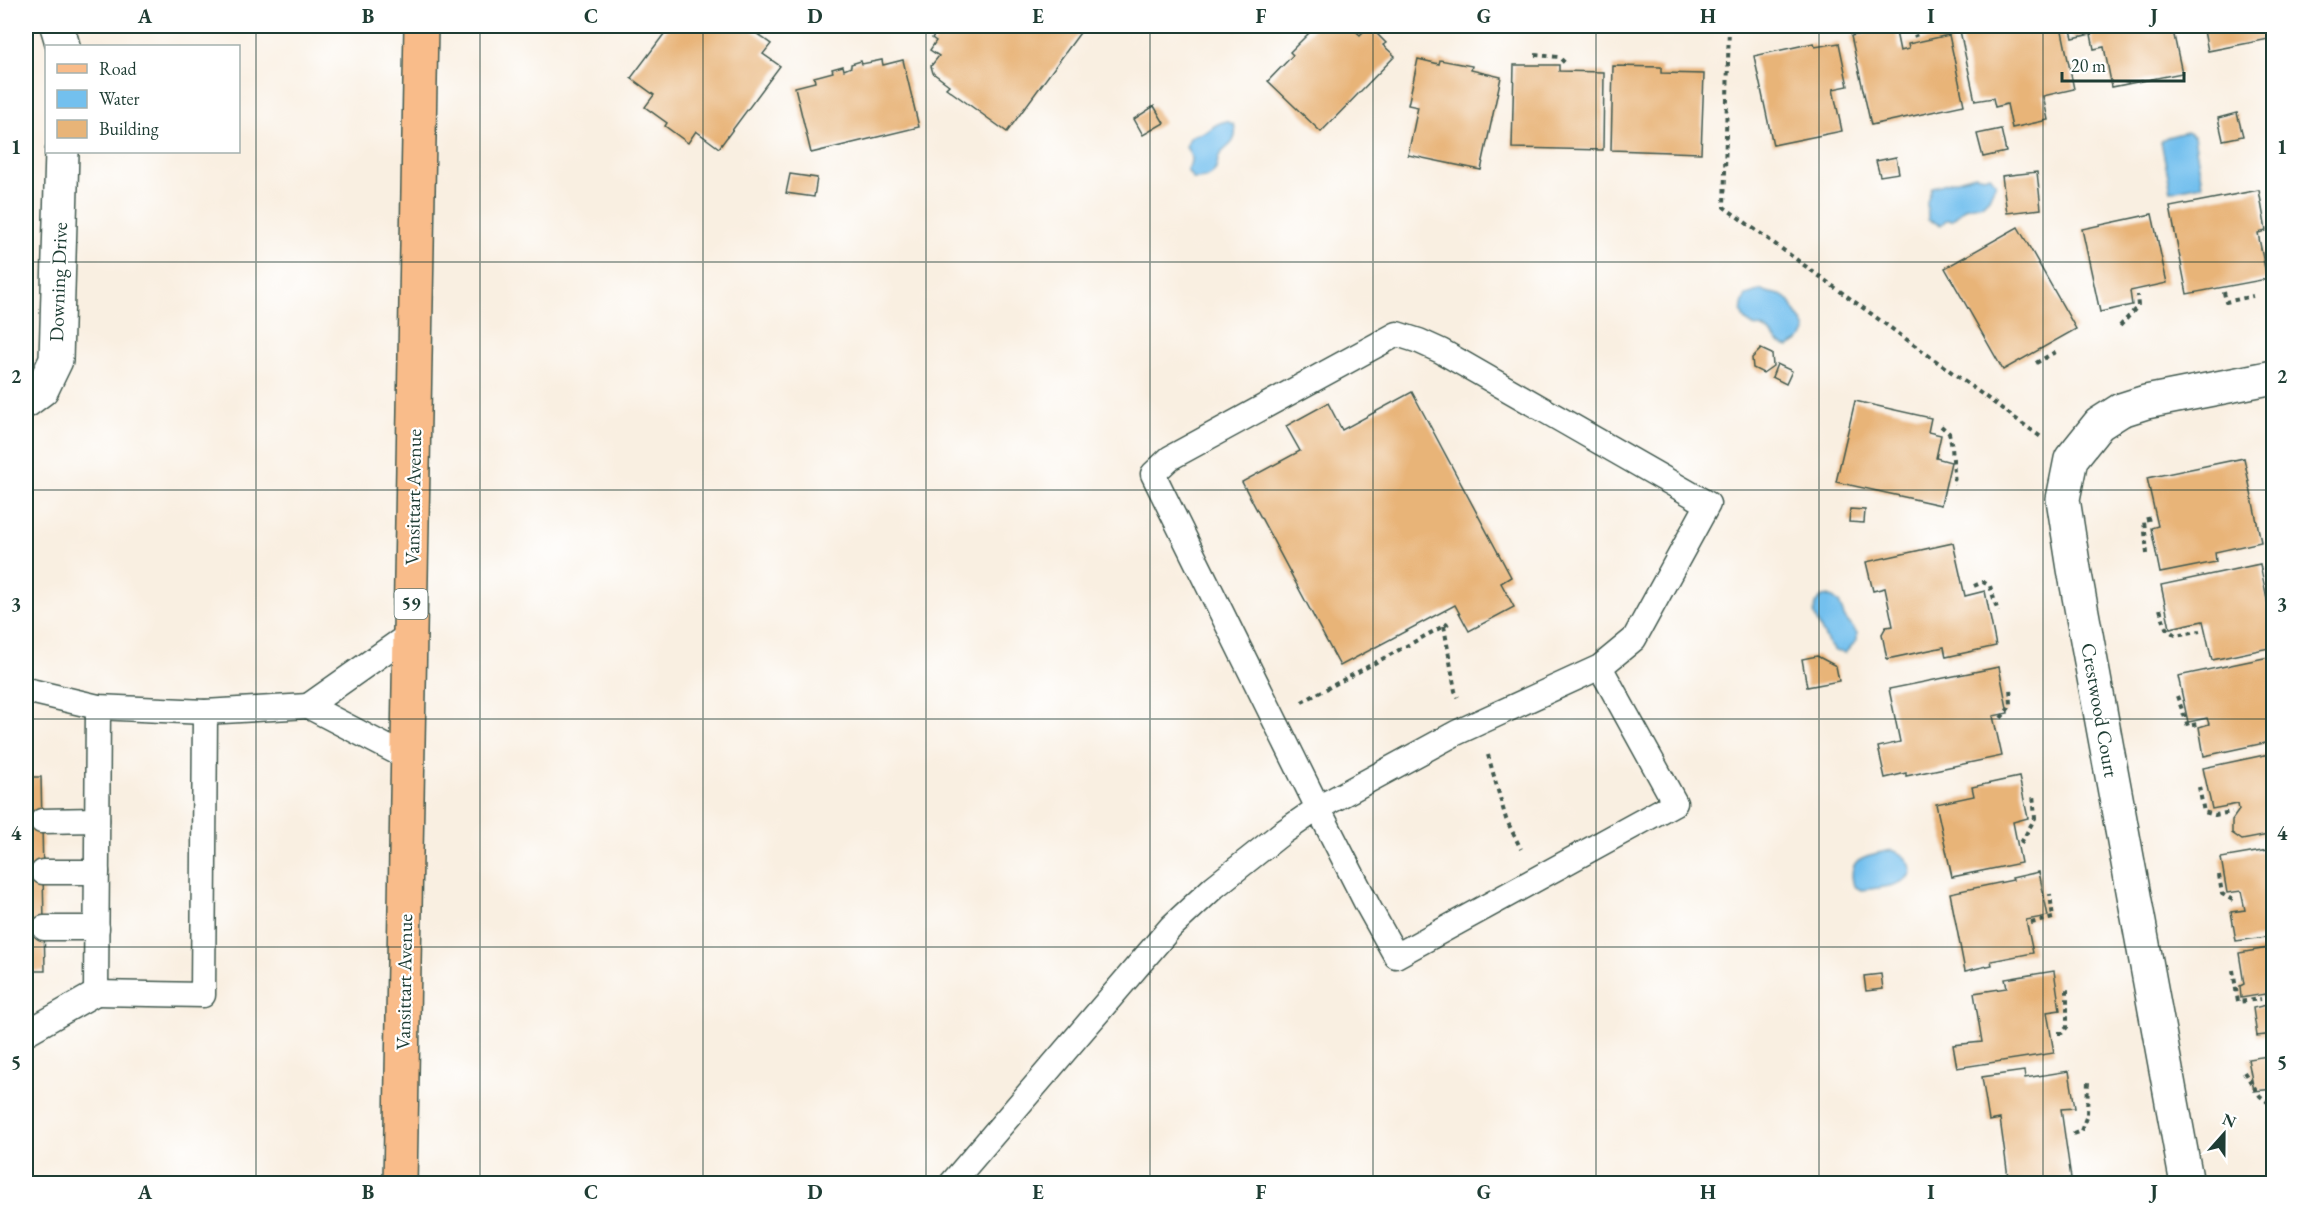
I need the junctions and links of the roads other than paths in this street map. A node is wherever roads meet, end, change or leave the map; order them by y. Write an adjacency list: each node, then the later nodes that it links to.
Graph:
1 (57, 26): 3 (street)
2 (422, 26): 7 (main road, Vansittart Avenue / 59)
3 (63, 45)
4 (62, 153): 6 (street, Downing Drive)
5 (2274, 377): 25 (street, Crestwood Court)
6 (26, 401)
7 (410, 634): 10 (lane); 13 (main road, Vansittart Avenue / 59)
8 (1600, 667): 14 (lane); 14 (lane); 14 (lane)
9 (26, 690): 11 (lane)
10 (308, 706): 12 (lane); 13 (lane)
11 (98, 707): 12 (lane); 16 (lane)
12 (205, 712): 21 (lane)
13 (408, 758): 23 (main road, Vansittart Avenue / 59)
14 (1318, 808): 24 (lane)
15 (42, 820): 16 (lane)
16 (97, 820): 18 (lane)
17 (43, 872): 18 (lane)
18 (97, 872): 20 (lane)
19 (44, 928): 20 (lane)
20 (97, 928): 21 (lane)
21 (96, 993): 22 (lane)
22 (26, 1033)
23 (400, 1184)
24 (951, 1184)
25 (2187, 1184)

